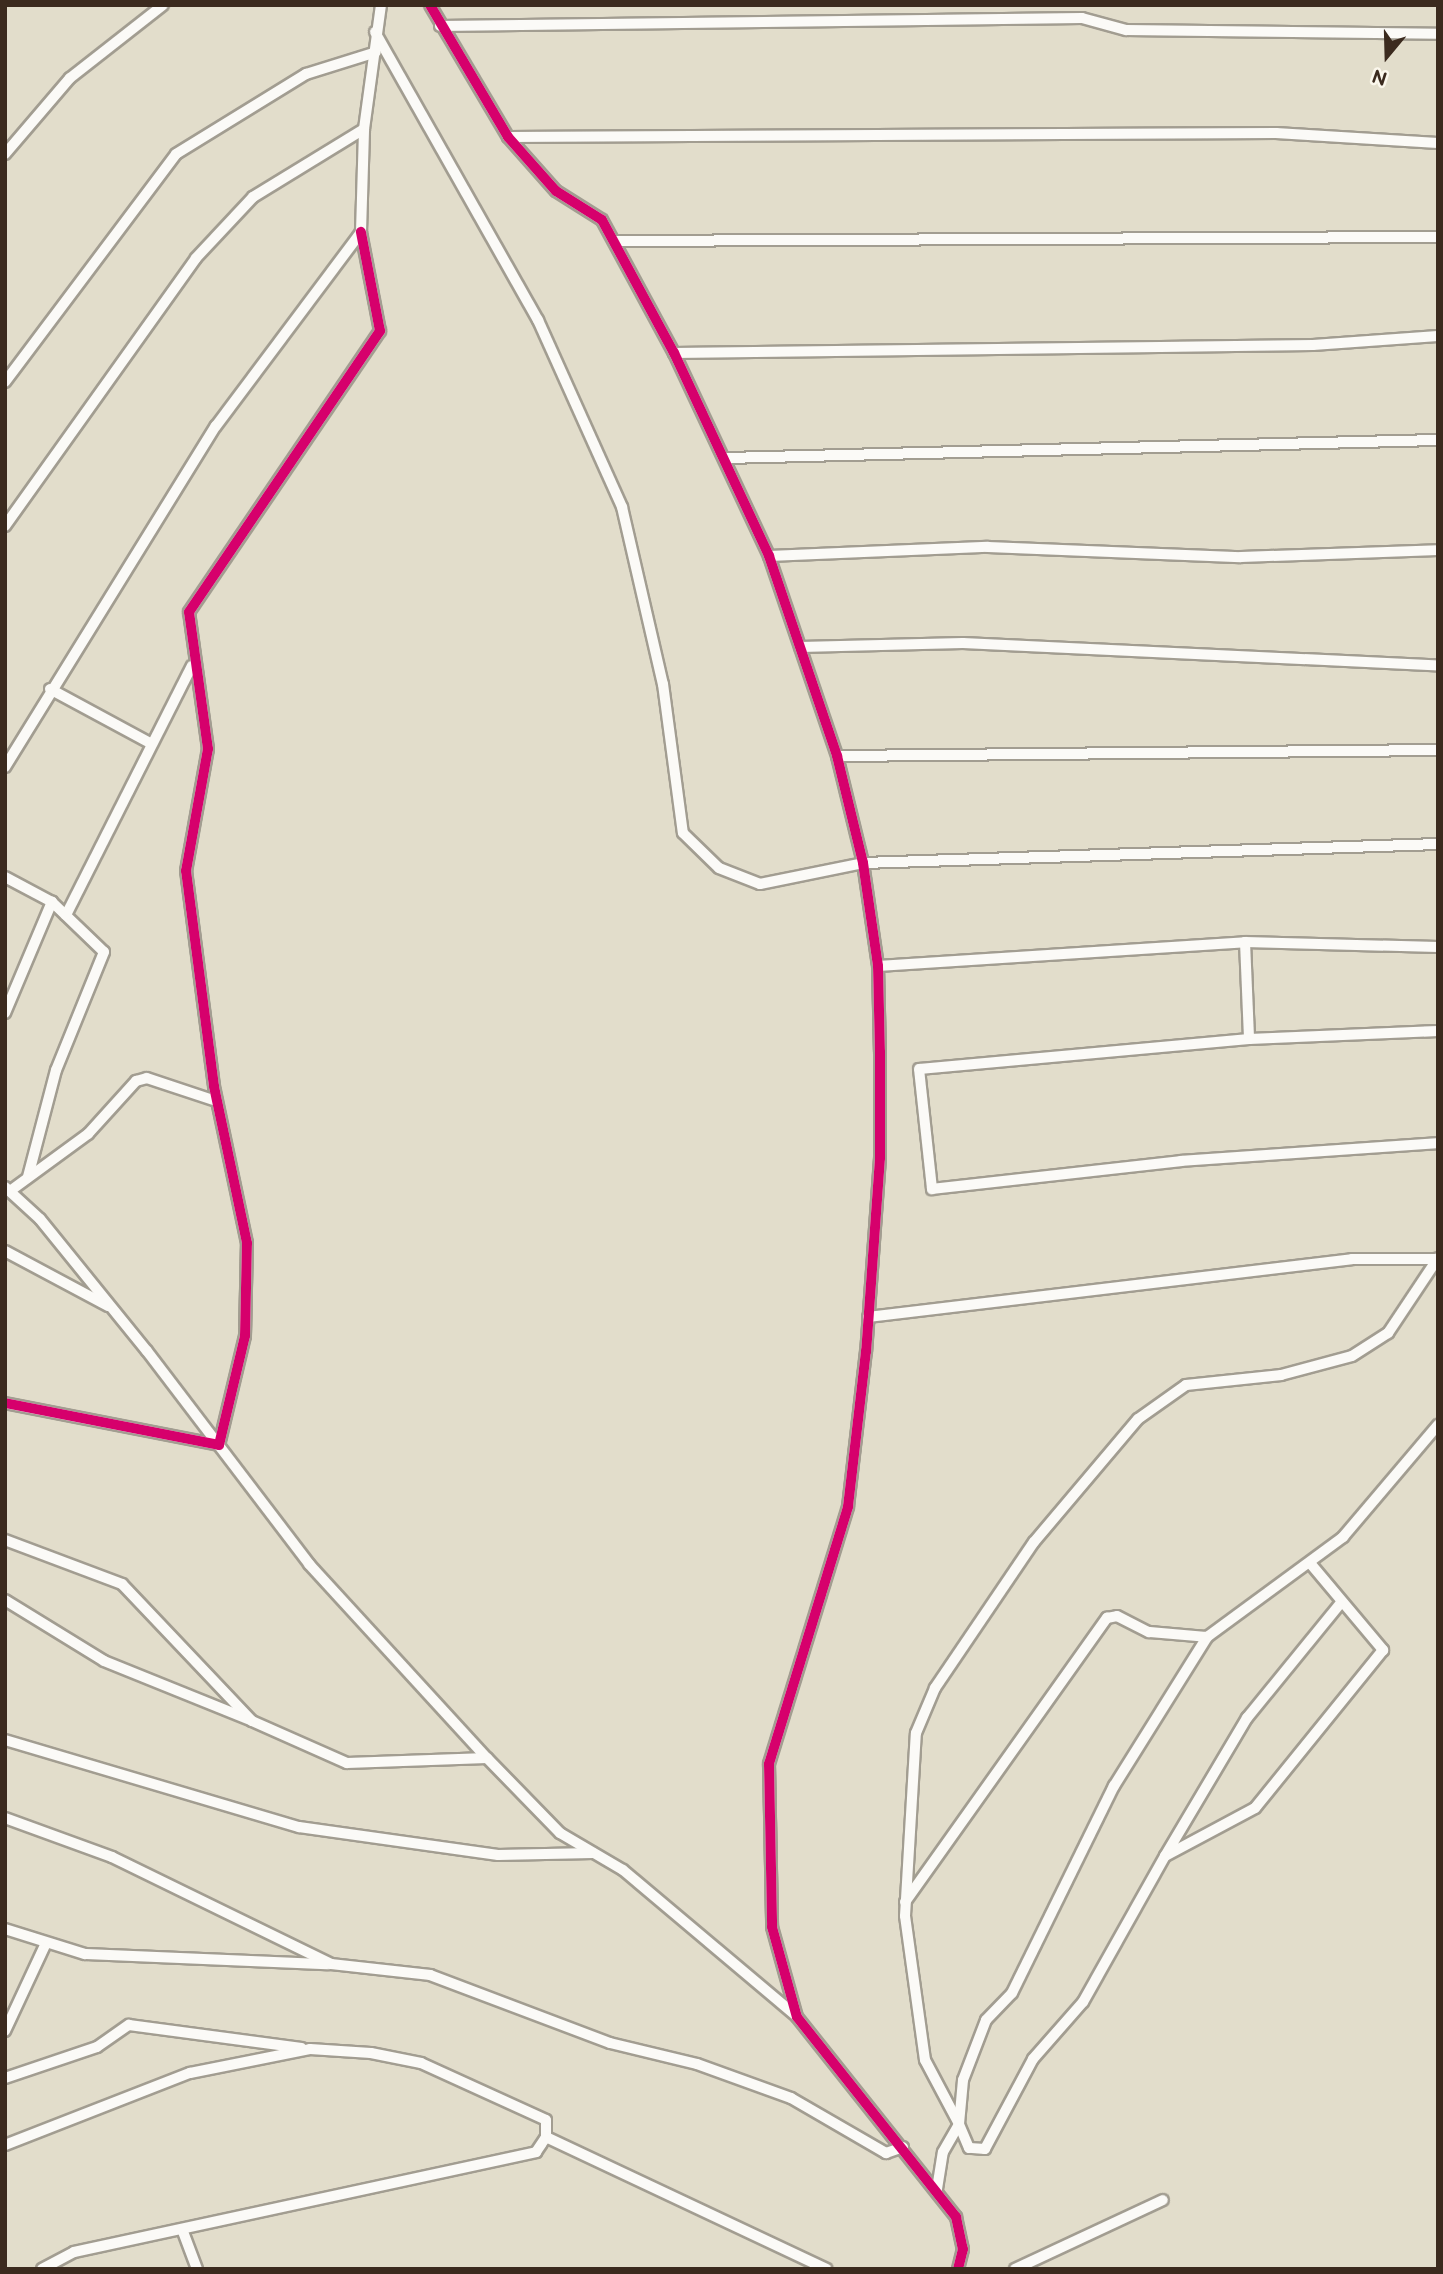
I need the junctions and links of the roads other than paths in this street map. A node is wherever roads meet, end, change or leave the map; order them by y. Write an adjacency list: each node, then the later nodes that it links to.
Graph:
1 (163, 5): 11 (street)
2 (381, 5): 5 (street)
3 (430, 5): 4 (street)
4 (440, 26): 6 (street); 9 (street)
5 (376, 32): 7 (street); 32 (street)
6 (1438, 34)
7 (376, 52): 8 (street); 17 (street)
8 (364, 129): 12 (street); 20 (street)
9 (508, 137): 10 (street); 14 (street)
10 (1438, 143)
11 (5, 154)
12 (361, 232): 25 (street); 26 (street)
13 (1438, 237): 14 (street)
14 (614, 241): 16 (street)
15 (1438, 336): 16 (street)
16 (674, 353): 19 (street)
17 (5, 383)
18 (1438, 440): 19 (street)
19 (726, 458): 22 (street)
20 (5, 526)
21 (1438, 550): 22 (street)
22 (769, 556): 23 (street)
23 (800, 647): 24 (street); 29 (street)
24 (1438, 665)
25 (192, 666): 27 (street); 42 (street)
26 (50, 689): 27 (street); 30 (street)
27 (150, 744): 35 (street)
28 (1438, 750): 29 (street)
29 (837, 756): 32 (street)
30 (5, 767)
31 (1438, 844): 32 (street)
32 (863, 863): 38 (street)
33 (5, 877): 34 (street)
34 (52, 902): 35 (street); 39 (street)
35 (66, 915): 44 (street)
36 (1245, 942): 37 (street); 38 (street); 41 (street)
37 (1438, 947)
38 (878, 966): 49 (street)
39 (5, 1013)
40 (1438, 1031): 41 (street)
41 (1249, 1039): 43 (street)
42 (216, 1101): 44 (street); 52 (street)
43 (1438, 1143)
44 (27, 1177): 45 (street)
45 (8, 1189): 48 (street)
46 (5, 1251): 48 (street)
47 (1437, 1258): 49 (street); 64 (street)
48 (111, 1308): 52 (street)
49 (868, 1317): 68 (street)
50 (5, 1403): 52 (street)
51 (1438, 1425): 54 (street)
52 (219, 1446): 60 (street)
53 (5, 1540): 58 (street)
54 (1310, 1563): 56 (street); 57 (street)
55 (5, 1600): 58 (street)
56 (1340, 1604): 63 (street); 63 (street)
57 (1206, 1637): 64 (street); 72 (street)
58 (253, 1721): 60 (street)
59 (5, 1740): 62 (street)
60 (487, 1758): 62 (street)
61 (5, 1818): 67 (street)
62 (594, 1853): 68 (street)
63 (1165, 1856): 72 (street)
64 (905, 1902): 72 (street)
65 (5, 1929): 66 (street)
66 (46, 1943): 67 (street); 69 (street)
67 (331, 1964): 75 (street)
68 (797, 2017): 75 (street)
69 (5, 2031)
70 (310, 2049): 71 (street); 73 (street); 74 (street)
71 (5, 2078)
72 (960, 2124): 76 (street)
73 (547, 2137): 78 (street); 81 (street)
74 (5, 2145)
75 (903, 2147): 76 (street)
76 (937, 2189): 82 (street)
77 (1163, 2200): 83 (street)
78 (183, 2229): 79 (street); 80 (street)
79 (42, 2269)
80 (197, 2269)
81 (826, 2269)
82 (958, 2269)
83 (1015, 2269)

